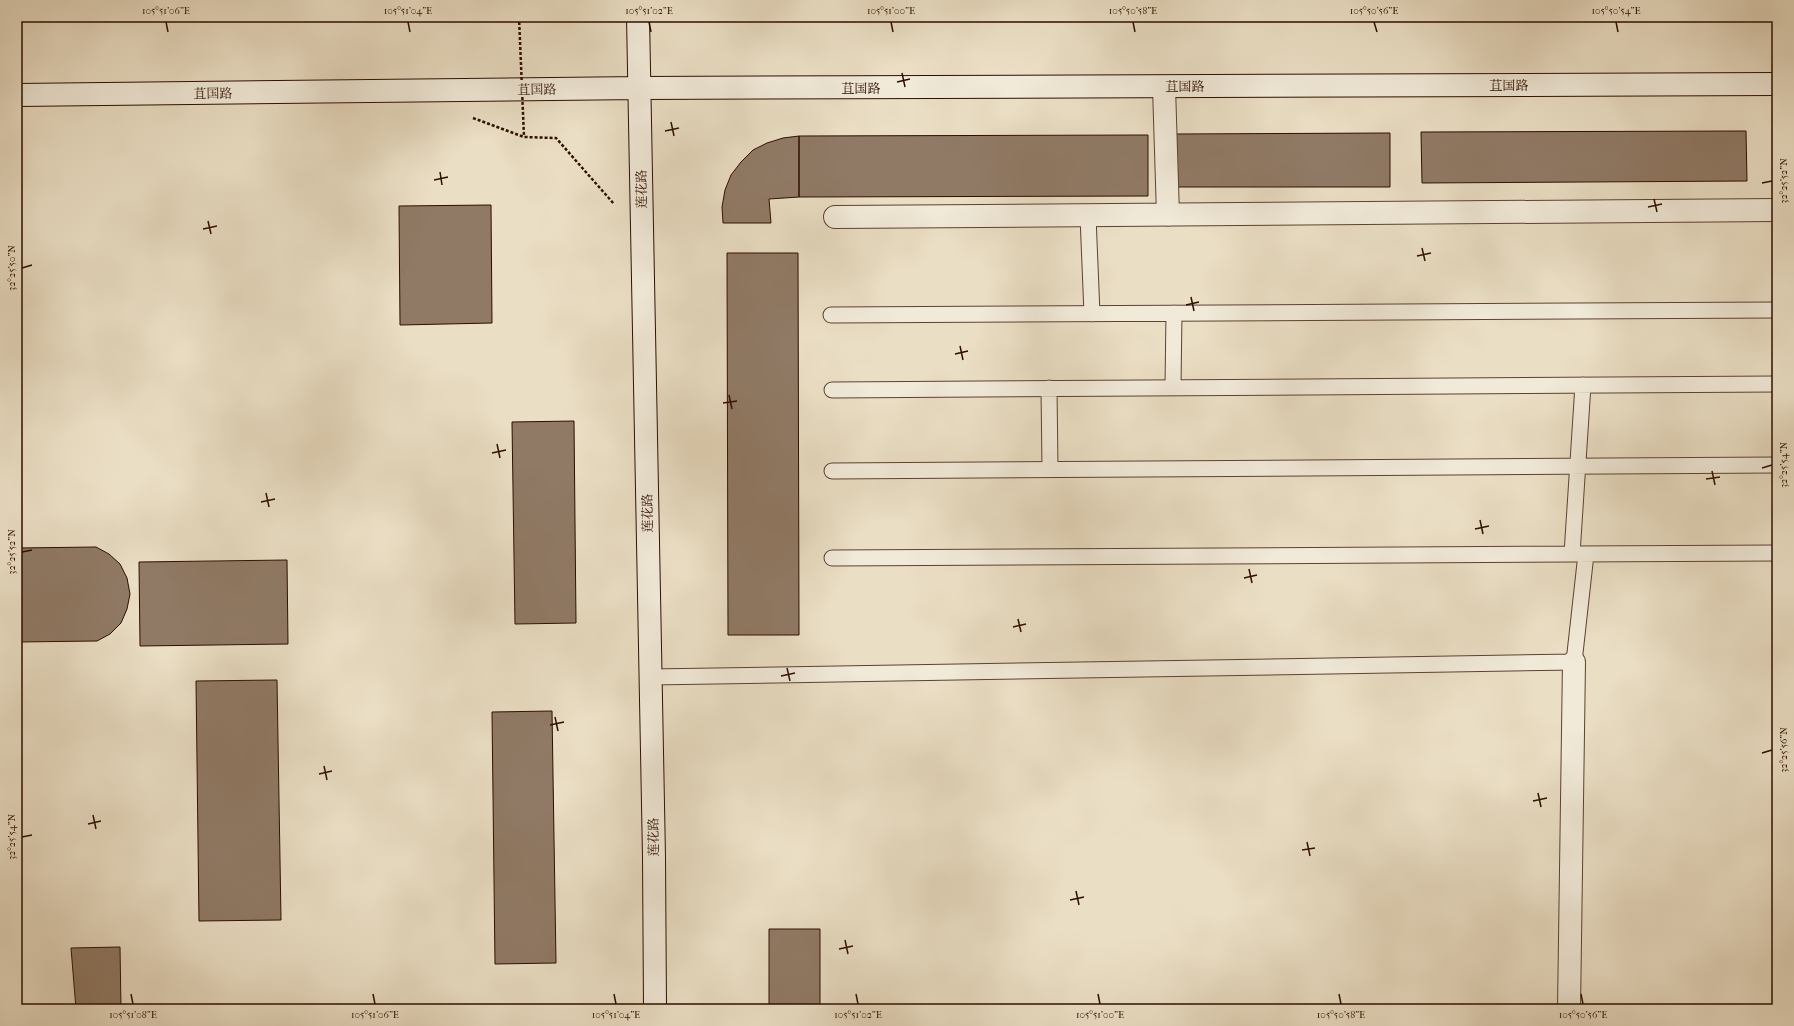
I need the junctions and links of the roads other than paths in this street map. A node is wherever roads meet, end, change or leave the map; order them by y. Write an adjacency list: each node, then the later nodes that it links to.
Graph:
1 (638, 17): 4 (street, 莲花路)
2 (1777, 84): 3 (street, 苴国路)
3 (1164, 86): 4 (street, 苴国路); 7 (street)
4 (639, 88): 5 (street, 苴国路); 27 (street, 莲花路)
5 (17, 95)
6 (1777, 210): 7 (street)
7 (1168, 215): 9 (street)
8 (835, 216): 9 (street)
9 (1088, 216): 12 (lane)
10 (1777, 310): 11 (lane)
11 (1174, 313): 12 (lane); 16 (lane)
12 (1092, 314): 13 (lane)
13 (831, 315)
14 (1777, 384): 15 (lane)
15 (1583, 385): 16 (lane); 20 (lane)
16 (1173, 387): 17 (lane)
17 (1048, 388): 18 (lane); 21 (lane)
18 (832, 390)
19 (1777, 465): 20 (lane)
20 (1578, 466): 21 (lane); 24 (lane)
21 (1050, 469): 22 (lane)
22 (832, 471)
23 (1777, 553): 24 (lane)
24 (1579, 554): 25 (lane); 26 (lane)
25 (832, 558)
26 (1574, 662): 27 (lane); 29 (street)
27 (650, 677): 28 (street, 莲花路)
28 (655, 1009)
29 (1569, 1009)

